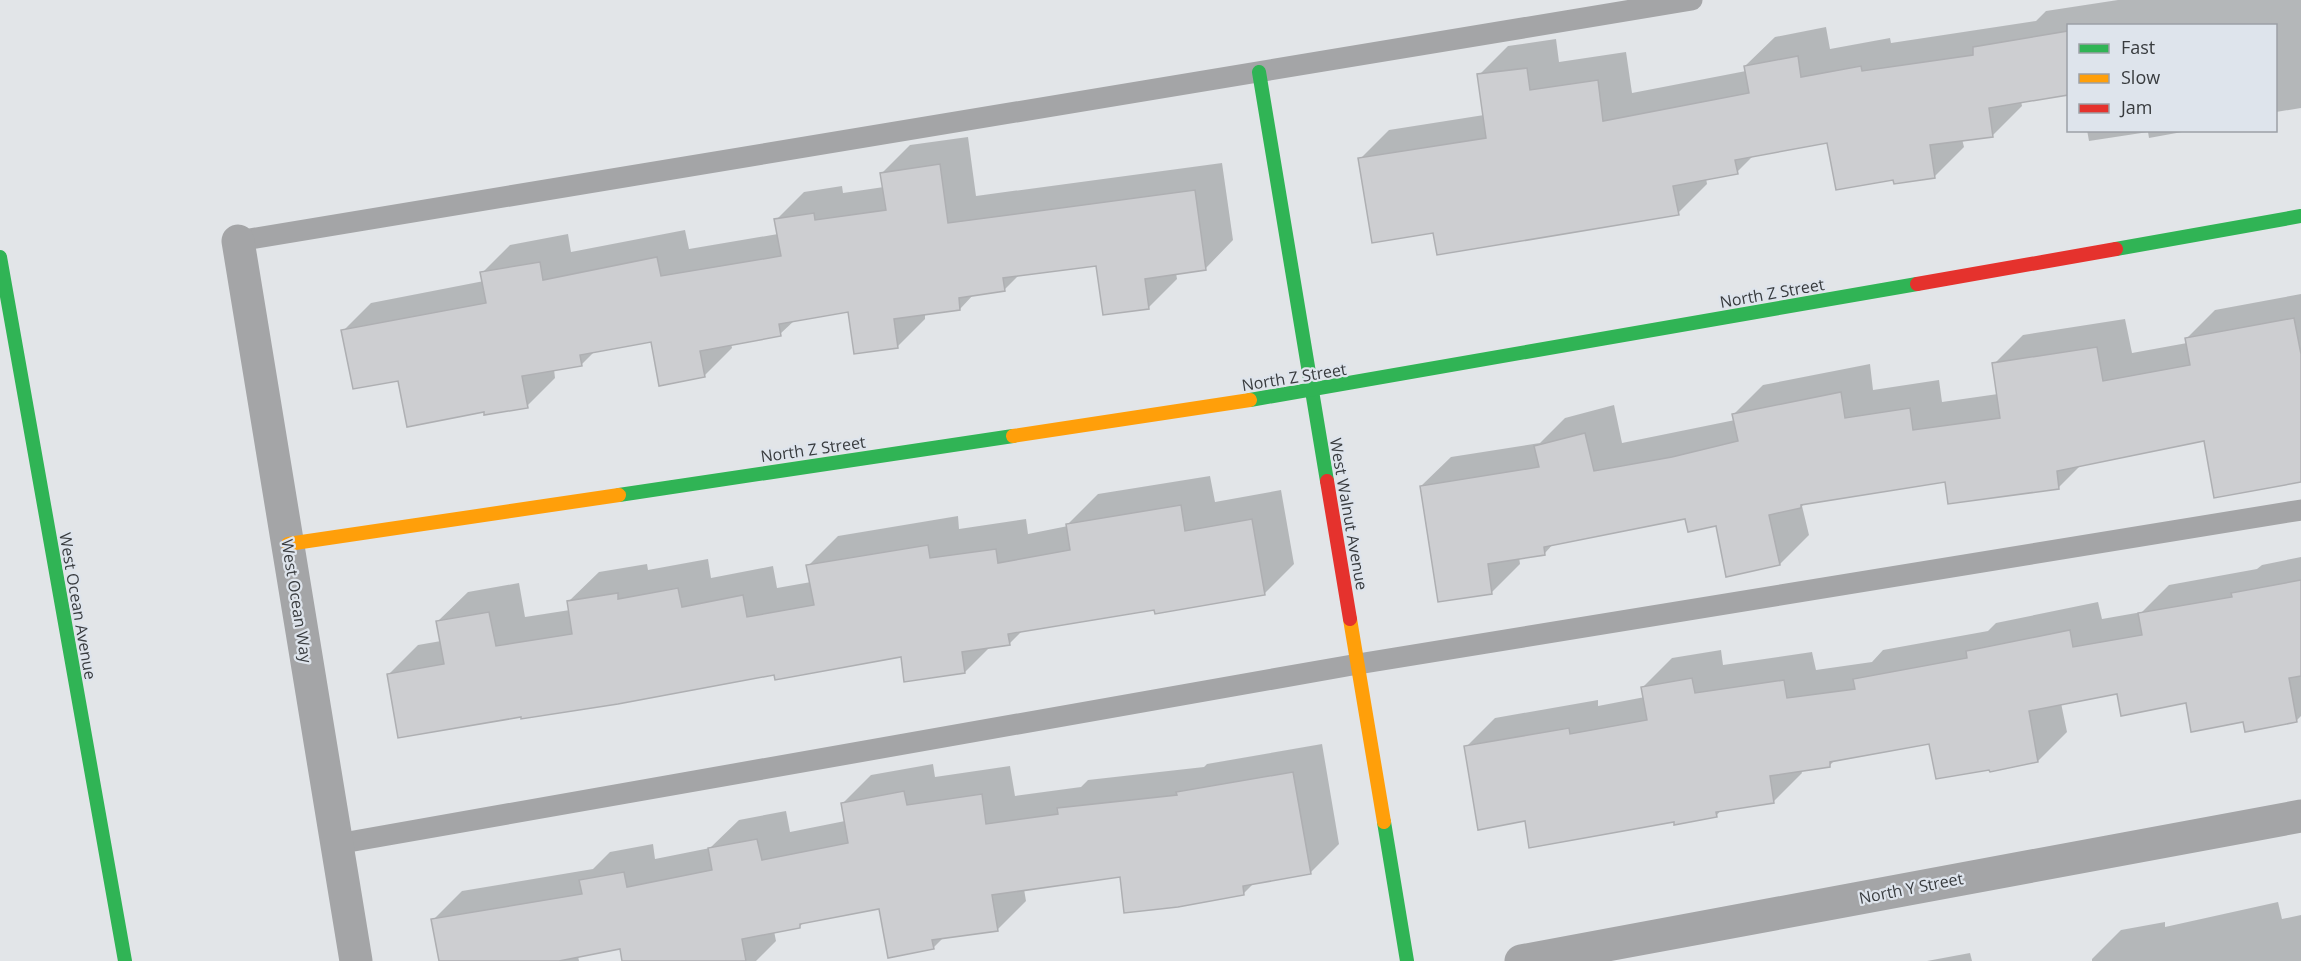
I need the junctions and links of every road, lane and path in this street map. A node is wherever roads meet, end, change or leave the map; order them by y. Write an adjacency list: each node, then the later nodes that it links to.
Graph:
1 (1692, 0): 2 (lane)
2 (1259, 72): 4 (lane); 6 (street, West Walnut Avenue)
3 (2301, 216): 6 (street, North Z Street)
4 (238, 241): 8 (street, West Ocean Way)
5 (0, 257): 12 (street, West Ocean Avenue)
6 (1312, 391): 8 (street, North Z Street); 9 (street, West Walnut Avenue)
7 (2301, 510): 9 (lane)
8 (288, 544): 11 (street, West Ocean Way)
9 (1358, 664): 11 (lane); 14 (street, West Walnut Avenue)
10 (2301, 816): 15 (street, North Y Street)
11 (337, 844): 13 (street, West Ocean Way)
12 (125, 961)
13 (356, 961)
14 (1407, 961)
15 (1521, 961)

